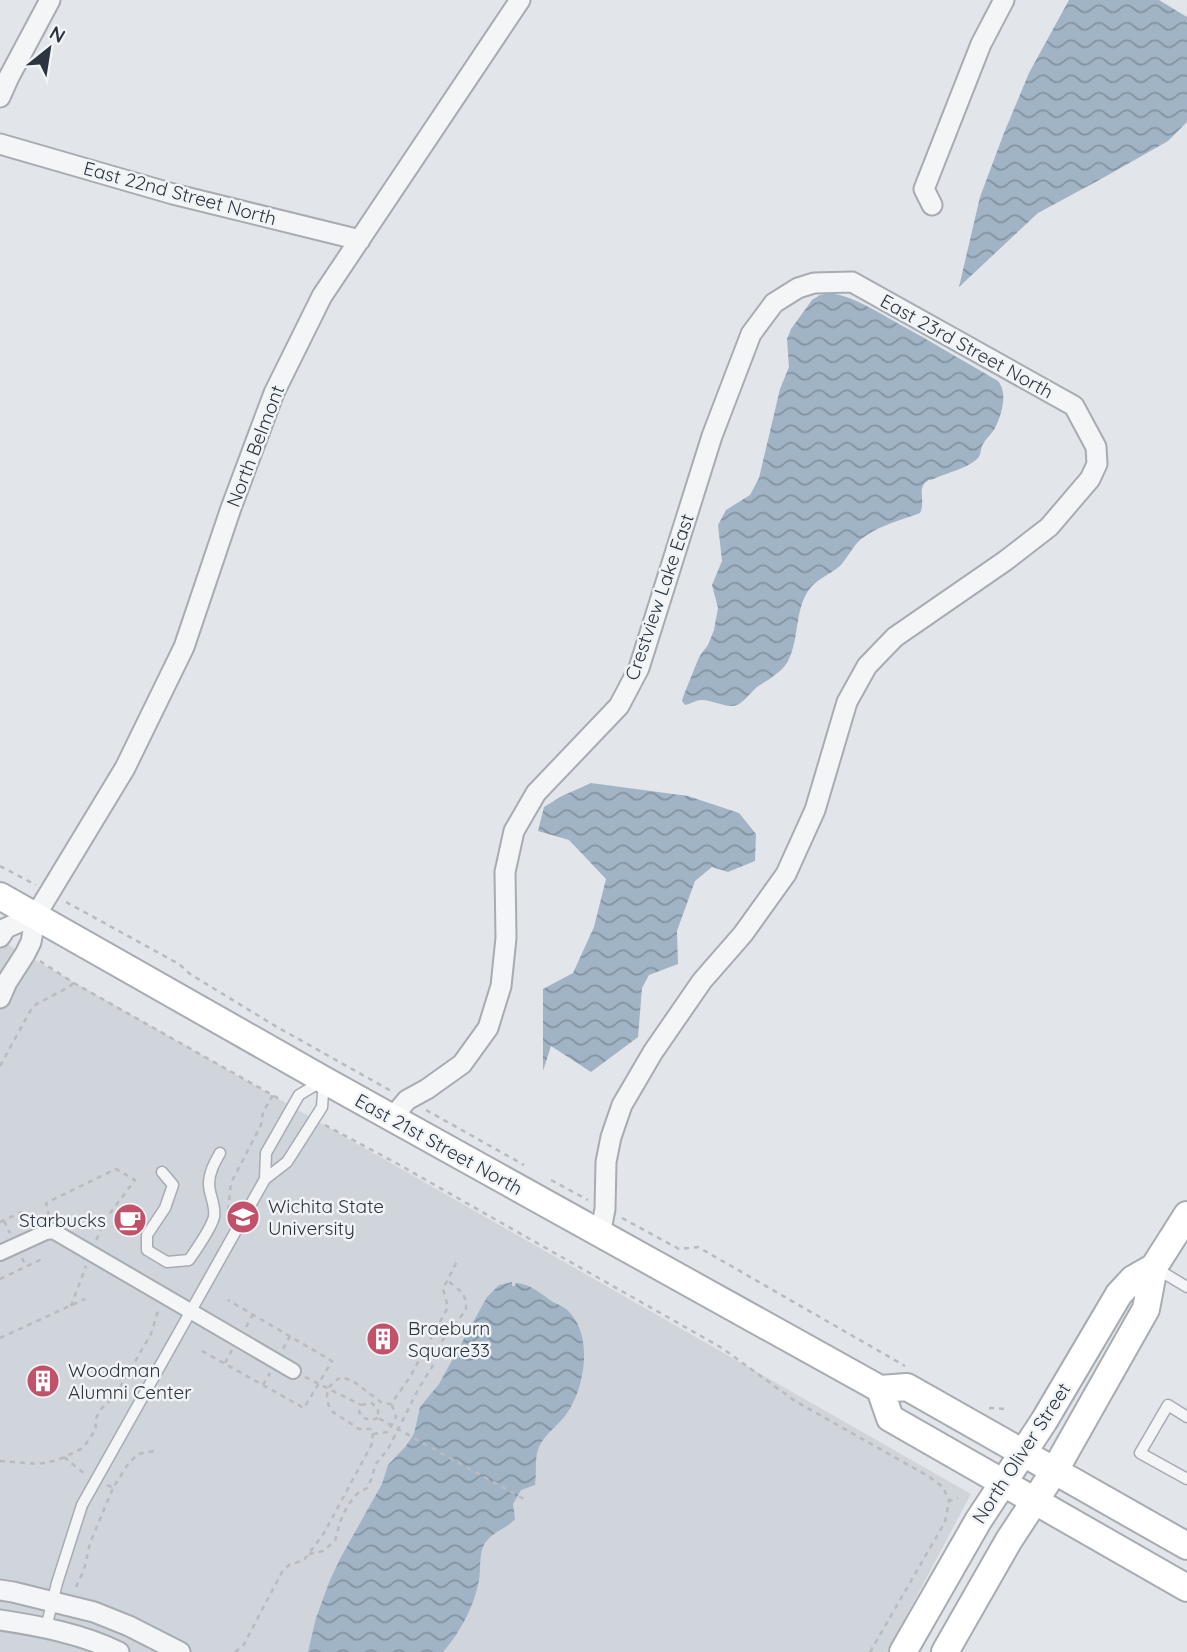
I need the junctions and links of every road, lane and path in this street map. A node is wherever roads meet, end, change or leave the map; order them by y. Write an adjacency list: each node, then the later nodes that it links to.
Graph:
1 (50, 0): 4 (street)
2 (520, 0): 7 (street, North Belmont)
3 (1004, 0): 6 (street)
4 (0, 97)
5 (0, 144): 7 (street, East 22nd Street North)
6 (932, 205)
7 (360, 240): 10 (street, North Belmont)
8 (814, 283): 20 (street, Crestview Lake East); 27 (street, East 23rd Street North)
9 (0, 866): 10 (path)
10 (49, 893): 12 (street, North Belmont); 20 (path)
11 (0, 896): 12 (main road, East 21st Street North)
12 (36, 915): 13 (street); 14 (street, North Belmont); 18 (main road, East 21st Street North)
13 (0, 937)
14 (25, 954): 15 (path); 16 (street, North Belmont)
15 (74, 983): 17 (path); 19 (path)
16 (0, 998)
17 (0, 1066)
18 (324, 1080): 19 (lane); 20 (main road, East 21st Street North); 21 (lane)
19 (293, 1106): 25 (lane)
20 (400, 1109): 23 (path); 32 (main road, East 21st Street North)
21 (314, 1119): 25 (lane); 68 (path)
22 (220, 1153): 24 (lane)
23 (524, 1166)
24 (162, 1172)
25 (265, 1179): 44 (lane)
26 (548, 1179): 27 (path)
27 (605, 1209): 32 (street); 47 (path)
28 (22, 1212): 30 (path)
29 (1187, 1215): 37 (main road, North Oliver Street)
30 (0, 1222)
31 (53, 1231): 33 (street); 34 (street); 34 (path)
32 (600, 1235): 51 (main road, East 21st Street North)
33 (0, 1253)
34 (91, 1253): 43 (path); 44 (street)
35 (42, 1259): 38 (path)
36 (458, 1259): 39 (path)
37 (1154, 1267): 40 (lane); 61 (main road, North Oliver Street); 62 (main road, North Oliver Street)
38 (0, 1279)
39 (447, 1280): 52 (path); 59 (path)
40 (1187, 1287)
41 (85, 1299): 43 (path)
42 (228, 1300): 49 (path)
43 (71, 1306): 45 (path)
44 (190, 1311): 48 (street); 75 (lane)
45 (0, 1338)
46 (202, 1351): 49 (path)
47 (907, 1367)
48 (293, 1371): 49 (path)
49 (319, 1384): 50 (path)
50 (328, 1389): 52 (path); 53 (path); 60 (path)
51 (880, 1389): 61 (main road, East 21st Street North); 64 (main road)
52 (391, 1404): 58 (path)
53 (361, 1405): 57 (path); 57 (path)
54 (986, 1408): 55 (path)
55 (1006, 1409)
56 (1187, 1417): 63 (lane)
57 (379, 1418): 58 (path)
58 (392, 1425): 59 (path); 60 (path)
59 (398, 1429): 67 (path); 71 (path)
60 (373, 1434): 71 (path)
61 (1023, 1452): 62 (main road, East 21st Street North); 64 (main road, North Oliver Street)
62 (1055, 1471): 69 (main road, North Oliver Street); 70 (main road, East 21st Street North)
63 (1187, 1479)
64 (1003, 1483): 69 (main road); 84 (main road, North Oliver Street)
65 (113, 1488): 72 (path)
66 (958, 1498): 68 (path)
67 (524, 1499)
68 (949, 1501): 83 (path)
69 (1035, 1501): 73 (main road); 85 (main road, North Oliver Street)
70 (1187, 1546)
71 (309, 1554): 78 (path)
72 (76, 1587)
73 (1187, 1588)
74 (0, 1590): 75 (street)
75 (52, 1601): 77 (lane); 80 (street)
76 (0, 1620): 77 (street)
77 (46, 1628): 79 (street)
78 (243, 1646): 81 (path); 82 (path)
79 (119, 1652)
80 (180, 1652)
81 (235, 1652)
82 (245, 1652)
83 (870, 1652)
84 (902, 1652)
85 (945, 1652)

